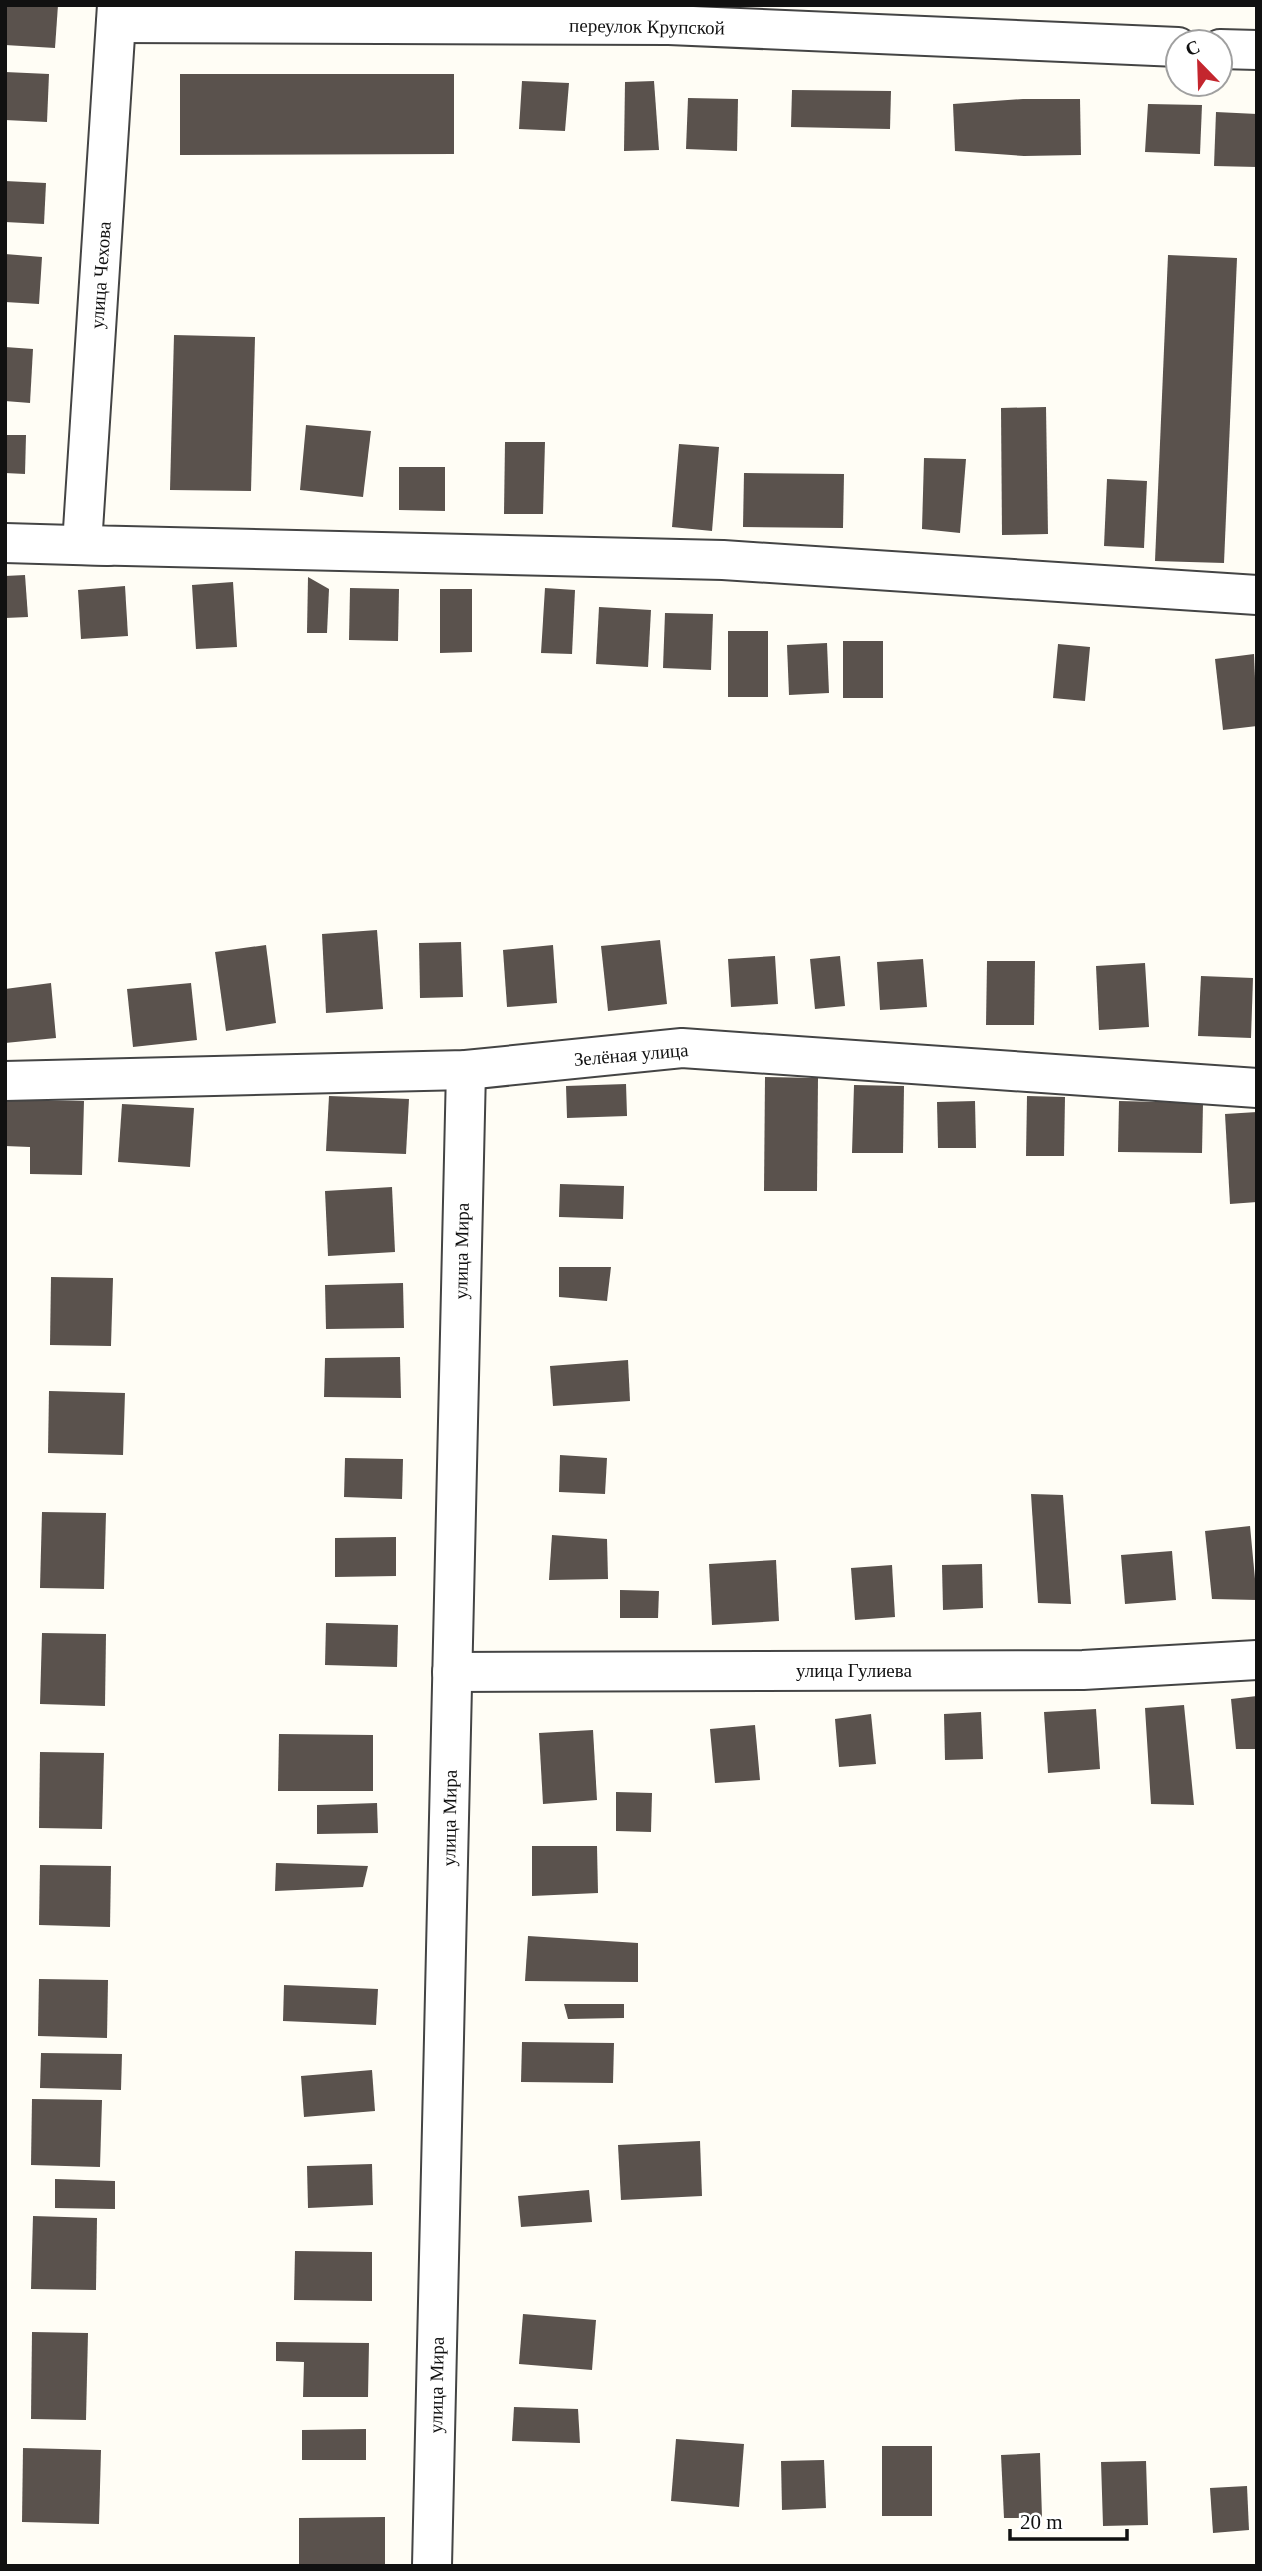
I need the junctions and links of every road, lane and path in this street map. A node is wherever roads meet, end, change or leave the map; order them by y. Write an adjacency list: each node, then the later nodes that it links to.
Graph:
1 (117, 14): 2 (street, переулок Крупской); 7 (street, улица Чехова)
2 (669, 15): 3 (street, переулок Крупской)
3 (1164, 46)
4 (1234, 49): 5 (street)
5 (1257, 50)
6 (5, 543): 7 (street)
7 (82, 545): 8 (street); 9 (street)
8 (120, 546)
9 (1257, 596)
10 (466, 1070): 11 (street, Зелёная улица); 12 (street, Зелёная улица); 14 (street, улица Мира)
11 (5, 1081)
12 (1257, 1088)
13 (1257, 1660): 14 (street, улица Гулиева)
14 (452, 1672): 15 (street, улица Мира)
15 (432, 2566)

